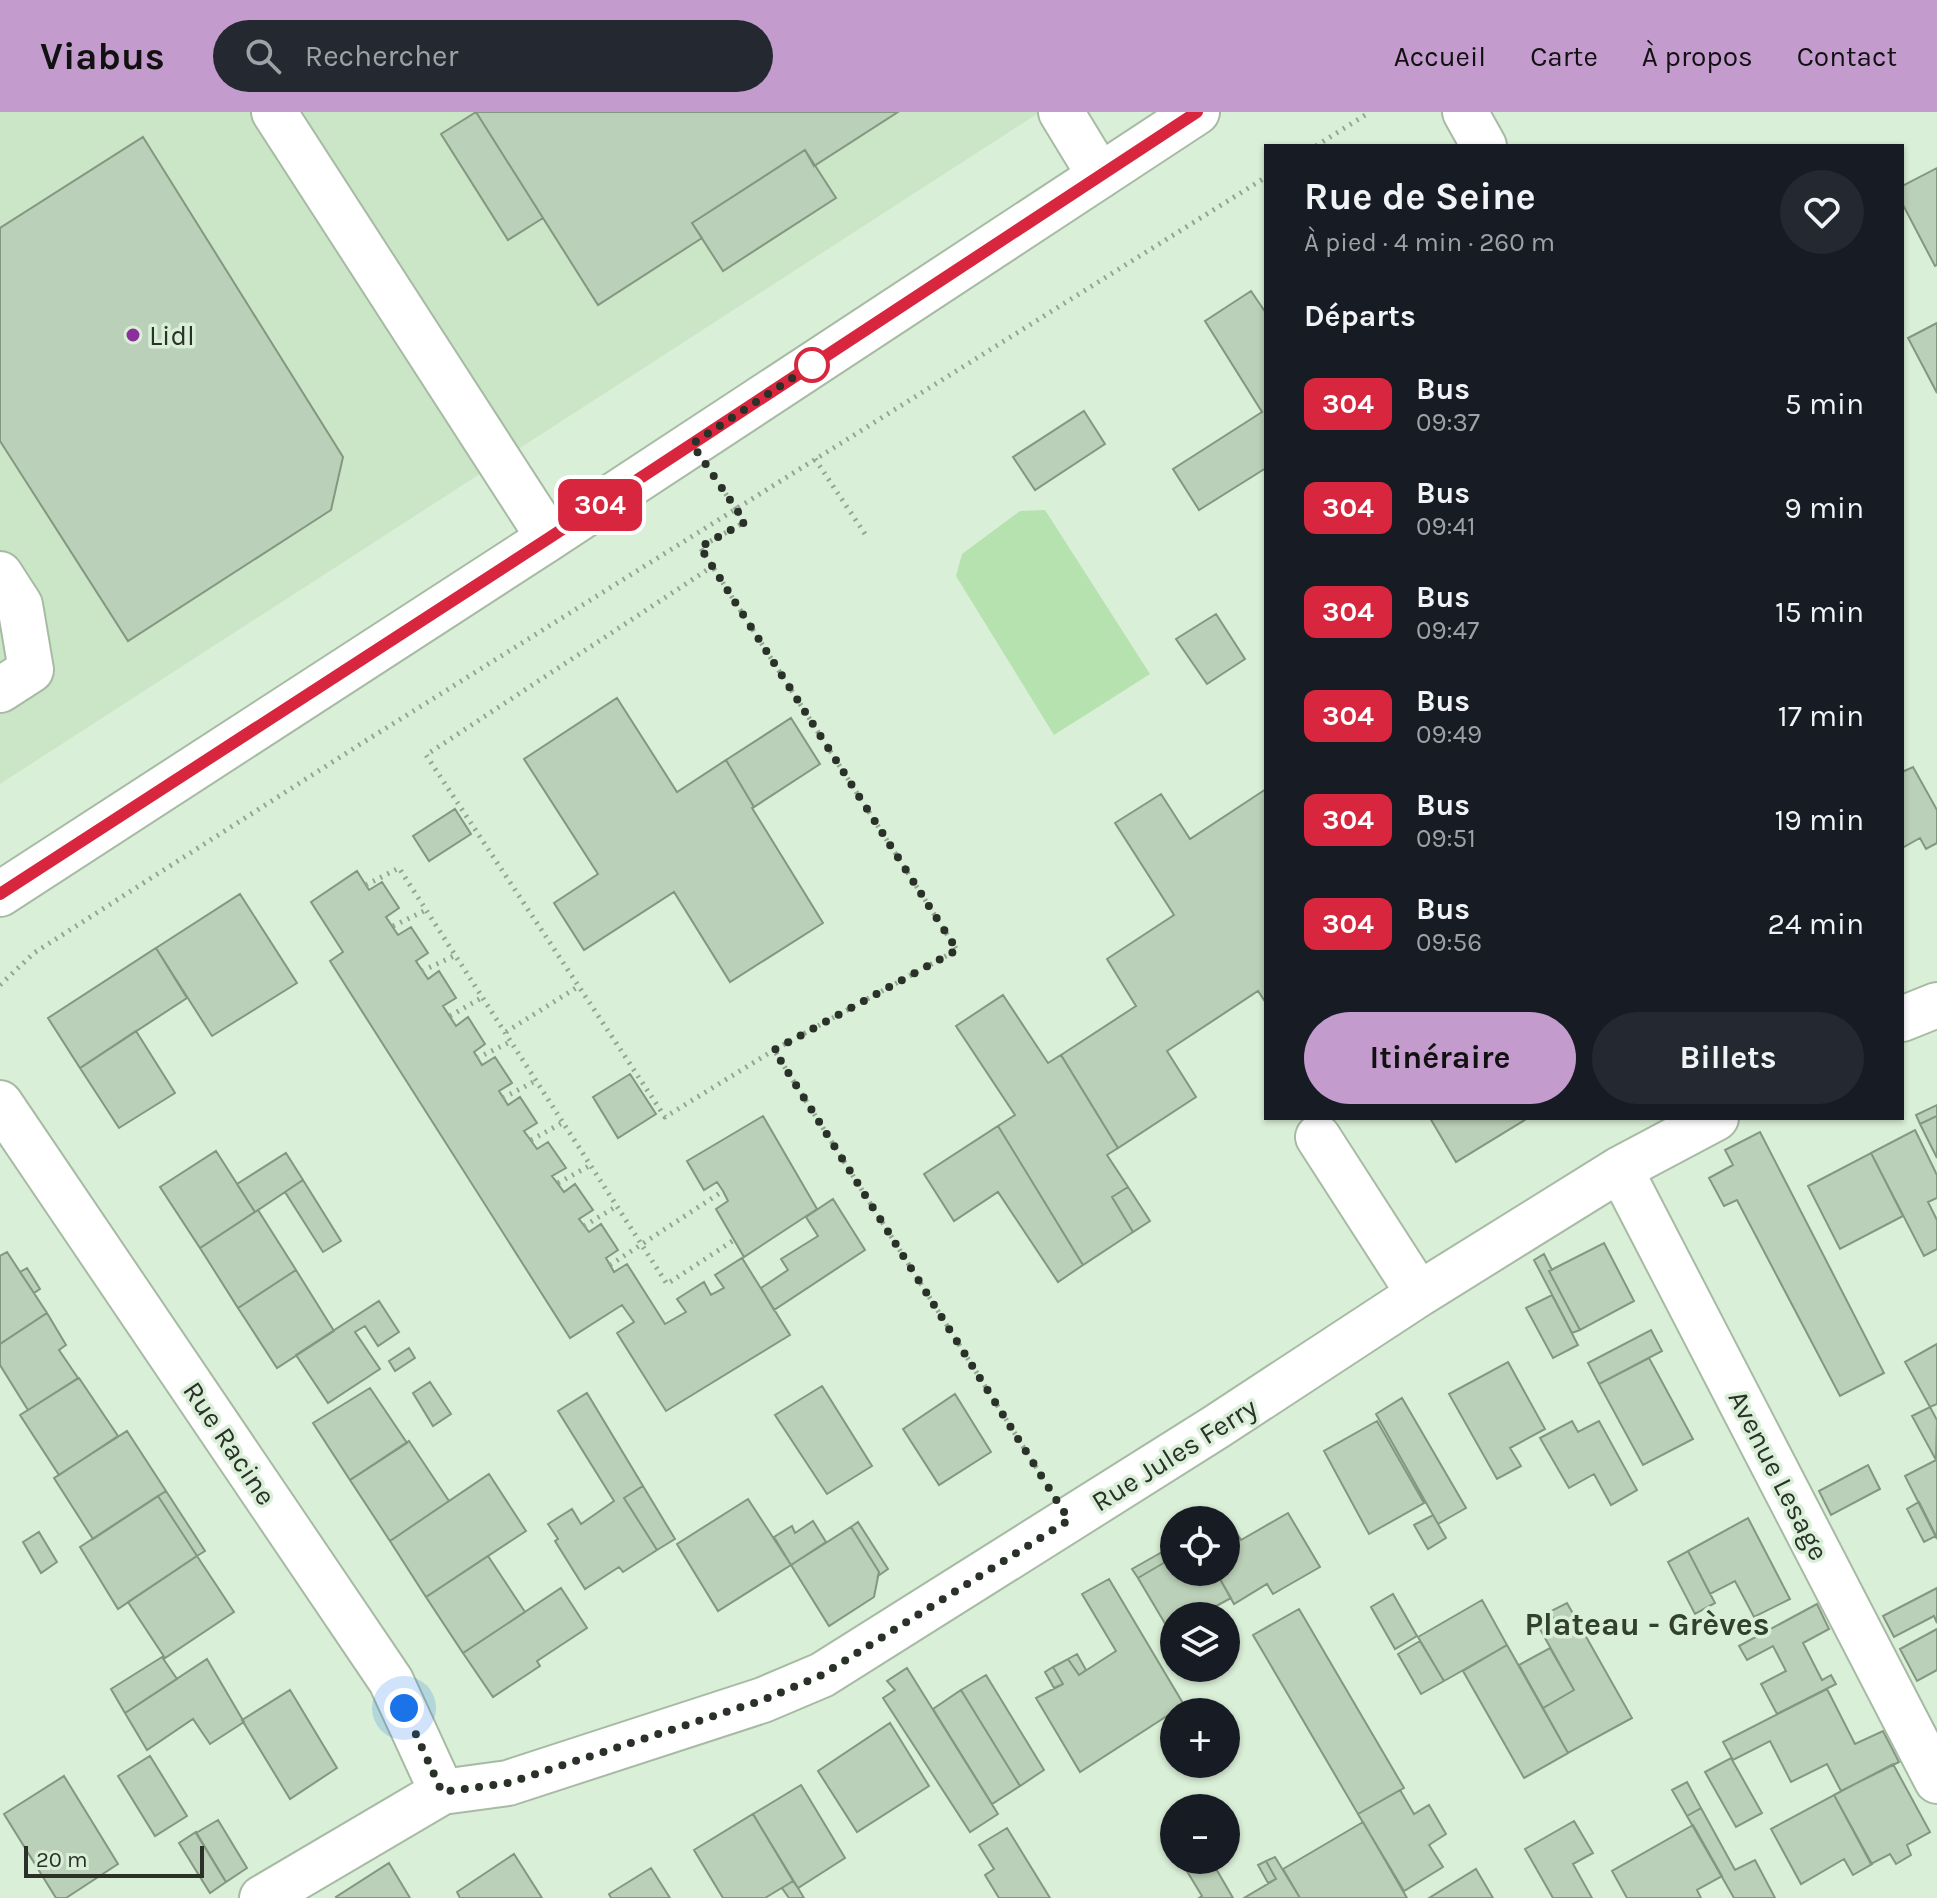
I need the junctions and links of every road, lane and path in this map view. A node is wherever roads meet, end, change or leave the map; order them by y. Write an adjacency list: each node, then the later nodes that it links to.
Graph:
1 (274, 112): 14 (street)
2 (1061, 112): 8 (street)
3 (1197, 112): 8 (street)
4 (1370, 112): 6 (path)
5 (1465, 112): 7 (street)
6 (1319, 144)
7 (1483, 144)
8 (1100, 176): 10 (street)
9 (1264, 178): 11 (path)
10 (692, 444): 12 (path); 14 (street)
11 (815, 459): 12 (path); 13 (path)
12 (735, 509): 15 (path); 24 (path)
13 (867, 537)
14 (549, 538): 19 (street)
15 (713, 566): 25 (path); 32 (path)
16 (0, 574): 17 (street)
17 (0, 690)
18 (366, 885): 20 (path)
19 (0, 894)
20 (426, 910): 21 (path); 22 (path)
21 (393, 926)
22 (456, 955): 23 (path); 26 (path)
23 (422, 971)
24 (0, 985)
25 (579, 986): 30 (path); 32 (path)
26 (483, 997): 28 (path); 30 (path)
27 (1937, 1005): 29 (street)
28 (450, 1016)
29 (1904, 1018)
30 (506, 1032): 31 (path)
31 (512, 1041): 33 (path); 34 (path)
32 (774, 1050): 51 (path)
33 (477, 1058)
34 (537, 1080): 35 (path); 38 (path)
35 (503, 1098)
36 (0, 1103): 53 (street, Rue Racine)
37 (1712, 1120): 42 (street, Rue Jules Ferry)
38 (564, 1122): 40 (path); 41 (path)
39 (1318, 1137): 50 (street)
40 (531, 1140)
41 (591, 1165): 43 (path); 45 (path)
42 (1620, 1169): 50 (street, Rue Jules Ferry); 52 (street, Avenue Lesage)
43 (558, 1183)
44 (723, 1191): 48 (path)
45 (617, 1206): 46 (path); 48 (path)
46 (584, 1226)
47 (734, 1240): 48 (path)
48 (640, 1243): 49 (path)
49 (610, 1265)
50 (1419, 1294): 51 (street, Rue Jules Ferry)
51 (1069, 1520): 53 (street, Rue Jules Ferry)
52 (1937, 1781)
53 (442, 1792): 54 (street, Rue Jules Ferry)
54 (262, 1898)

